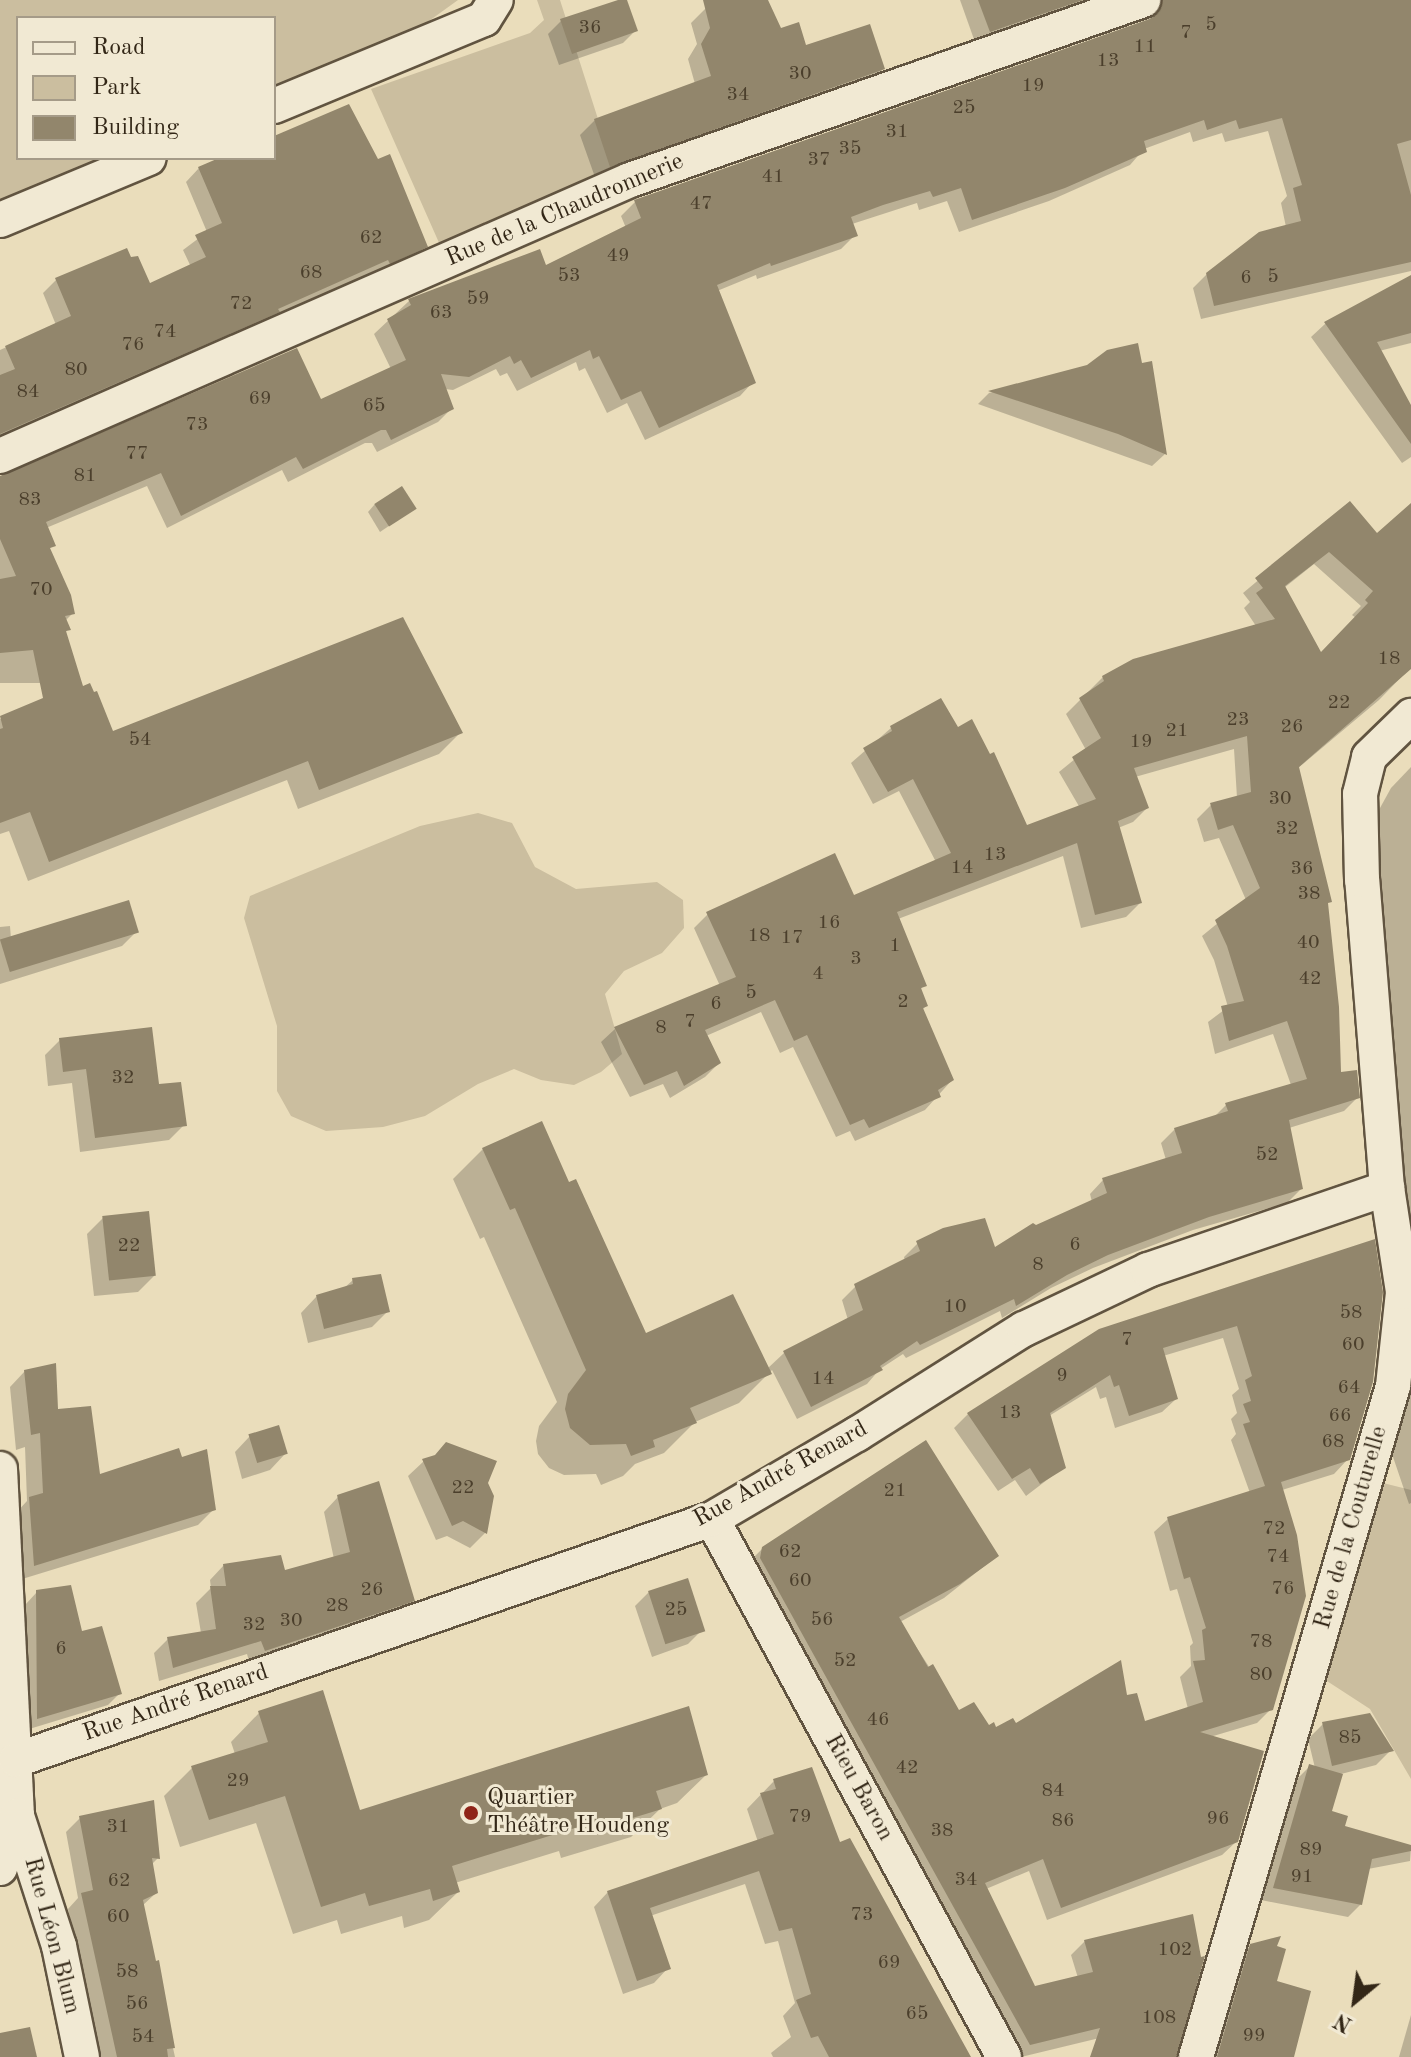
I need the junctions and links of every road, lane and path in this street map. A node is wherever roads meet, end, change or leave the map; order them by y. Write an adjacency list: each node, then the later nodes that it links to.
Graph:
1 (496, 0): 3 (street)
2 (1143, 0): 6 (street, Rue de la Chaudronnerie)
3 (276, 105)
4 (144, 160): 5 (street)
5 (0, 220)
6 (0, 456)
7 (1411, 716): 8 (street, Rue de la Couturelle)
8 (1387, 1188): 10 (street, Rue André Renard); 16 (street, Rue de la Couturelle)
9 (0, 1469): 11 (street)
10 (712, 1519): 11 (street, Rue André Renard); 15 (street, Rieu Baron)
11 (16, 1760): 12 (street)
12 (17, 1816): 13 (street); 14 (street, Rue Léon Blum)
13 (0, 1868)
14 (82, 2057)
15 (1004, 2057)
16 (1196, 2057)

